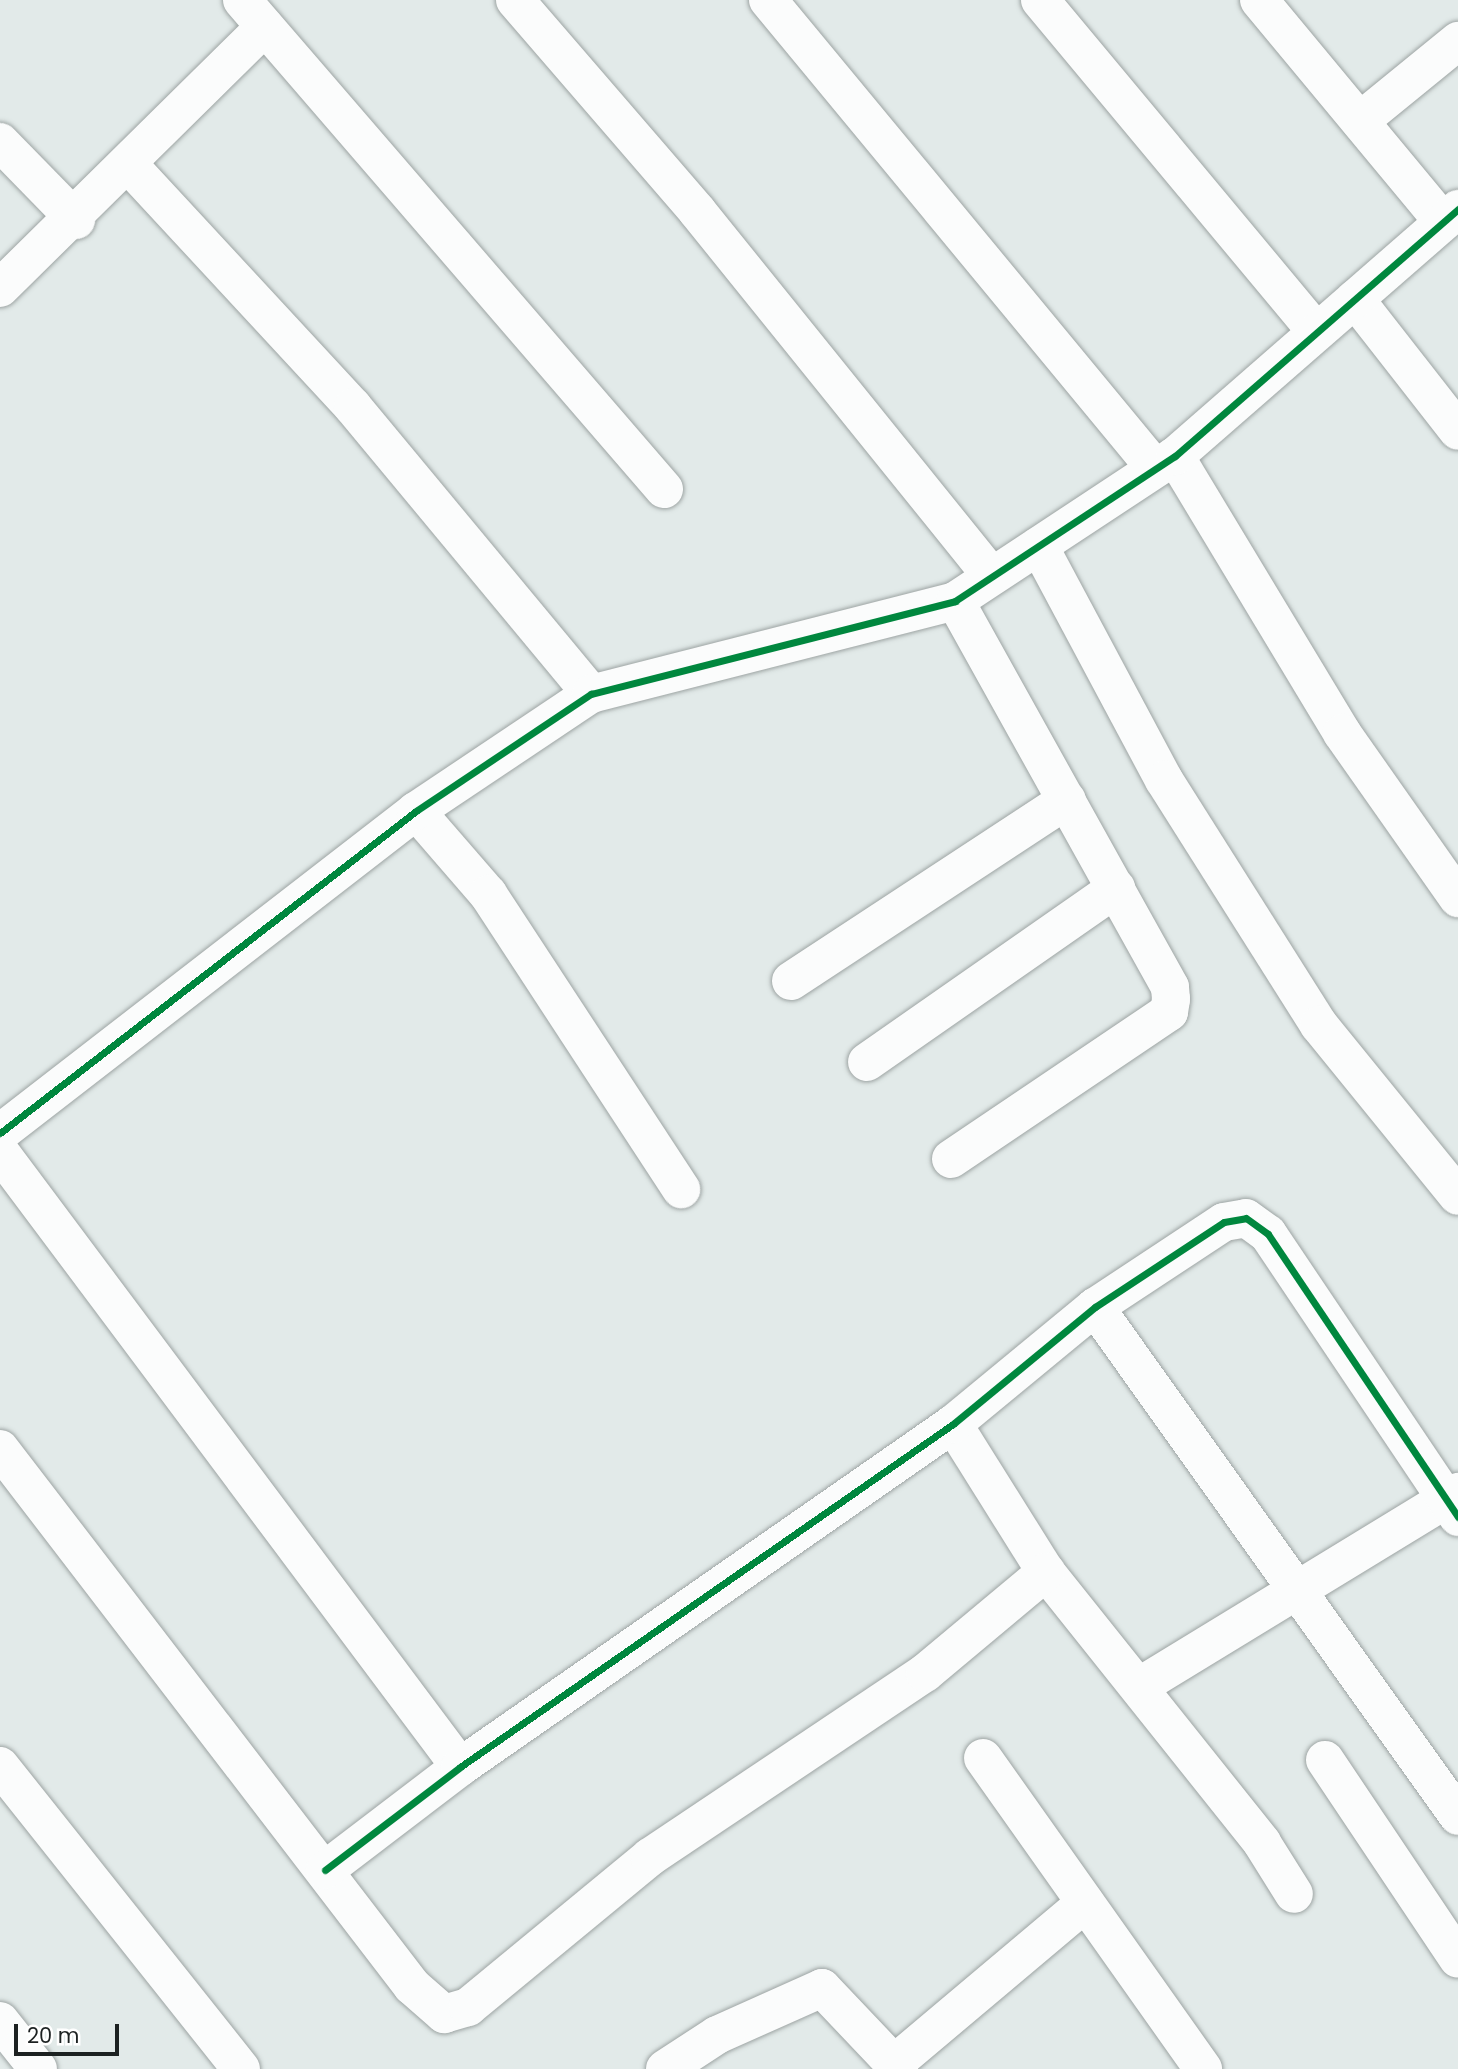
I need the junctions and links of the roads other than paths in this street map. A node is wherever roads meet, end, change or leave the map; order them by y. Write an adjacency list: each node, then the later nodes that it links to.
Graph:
1 (515, 0): 19 (street)
2 (768, 0): 16 (street)
3 (1040, 0): 14 (street)
4 (1259, 0): 7 (street)
5 (253, 14): 9 (street); 17 (street)
6 (1458, 41): 7 (street)
7 (1360, 121): 10 (street)
8 (0, 142): 11 (street)
9 (129, 165): 11 (street); 21 (street)
10 (1451, 215): 13 (street)
11 (76, 220): 12 (street)
12 (0, 288)
13 (1354, 299): 14 (street); 15 (street)
14 (1316, 331): 16 (street)
15 (1458, 431)
16 (1165, 462): 18 (street); 25 (street)
17 (664, 489)
18 (1039, 546): 19 (street); 32 (street)
19 (992, 576): 20 (street)
20 (955, 601): 21 (street); 22 (street)
21 (591, 694): 23 (street)
22 (1066, 800): 24 (street); 26 (street)
23 (416, 811): 28 (street); 31 (street)
24 (1116, 888): 27 (street); 30 (street)
25 (1458, 898)
26 (791, 981)
27 (867, 1062)
28 (0, 1133)
29 (0, 1152): 43 (street)
30 (951, 1159)
31 (681, 1189)
32 (1458, 1196)
33 (1095, 1307): 34 (street); 36 (street); 38 (street)
34 (953, 1424): 37 (street); 43 (street)
35 (0, 1449): 45 (street)
36 (1454, 1503): 38 (street)
37 (1046, 1572): 39 (street); 45 (street)
38 (1300, 1592): 39 (street); 44 (street)
39 (1140, 1686): 46 (street)
40 (983, 1758): 47 (street)
41 (1325, 1760): 48 (street)
42 (0, 1766): 53 (street)
43 (460, 1767): 45 (street)
44 (1458, 1816)
45 (325, 1870)
46 (1294, 1894)
47 (1085, 1903): 50 (street); 51 (street)
48 (1458, 1959)
49 (0, 2021): 52 (street)
50 (1190, 2064)
51 (896, 2067): 54 (street)
52 (38, 2069)
53 (241, 2069)
54 (665, 2069)

